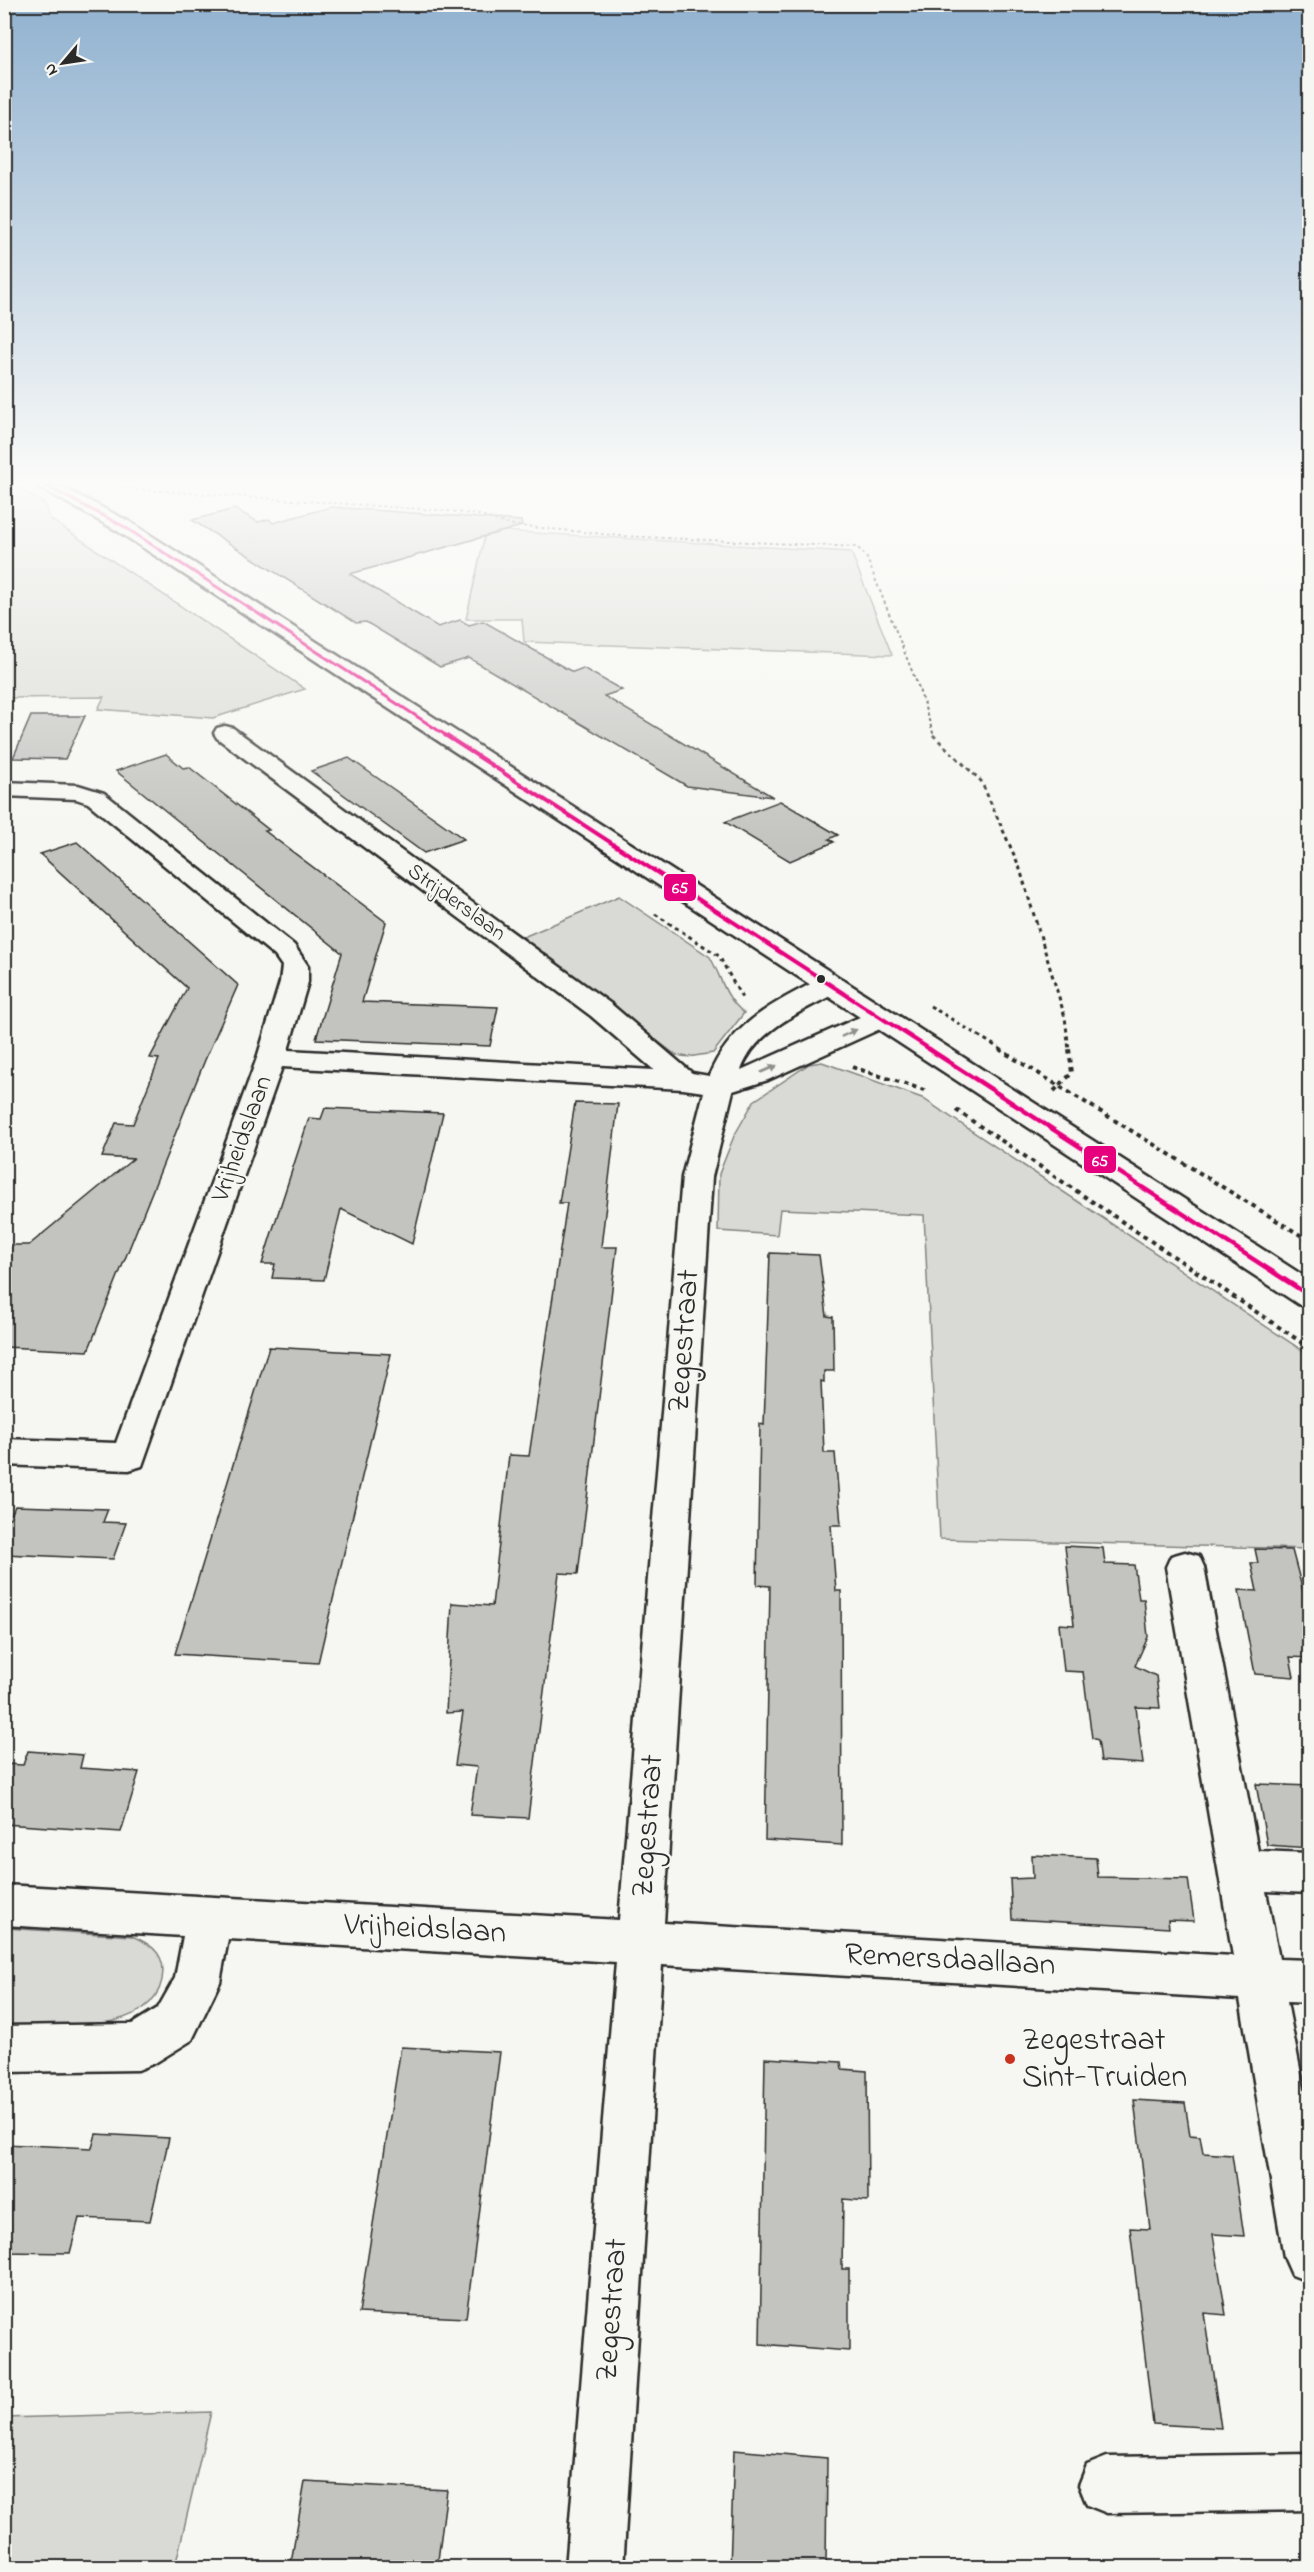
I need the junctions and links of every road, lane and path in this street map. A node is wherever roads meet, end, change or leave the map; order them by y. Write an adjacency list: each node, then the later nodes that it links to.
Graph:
1 (246, 606): 6 (street)
2 (886, 606): 12 (path)
3 (225, 733): 11 (street, Strijderslaan)
4 (4, 789): 10 (street)
5 (650, 910): 7 (path)
6 (830, 985): 7 (street, Zegestraat); 8 (street)
7 (769, 1017): 11 (street, Zegestraat)
8 (881, 1018): 9 (street, one-way to 8); 15 (street)
9 (816, 1048): 11 (street, one-way to 9); 13 (path)
10 (272, 1058): 11 (street, Vrijheidslaan); 17 (street, Vrijheidslaan)
11 (701, 1083): 23 (street, Zegestraat)
12 (1060, 1086)
13 (934, 1096)
14 (954, 1109): 16 (path)
15 (1310, 1296)
16 (1310, 1348)
17 (4, 1452)
18 (1185, 1567): 19 (street)
19 (1240, 1870): 20 (street); 24 (street)
20 (1310, 1873)
21 (4, 1905): 22 (street, Vrijheidslaan)
22 (209, 1917): 23 (street, Vrijheidslaan); 26 (street)
23 (641, 1943): 24 (street, Remersdaallaan); 30 (street, Zegestraat)
24 (1259, 1980): 25 (street, Remersdaallaan); 27 (street)
25 (1310, 1982)
26 (4, 2049)
27 (1310, 2257)
28 (1310, 2482): 29 (street)
29 (1107, 2485)
30 (594, 2568)

